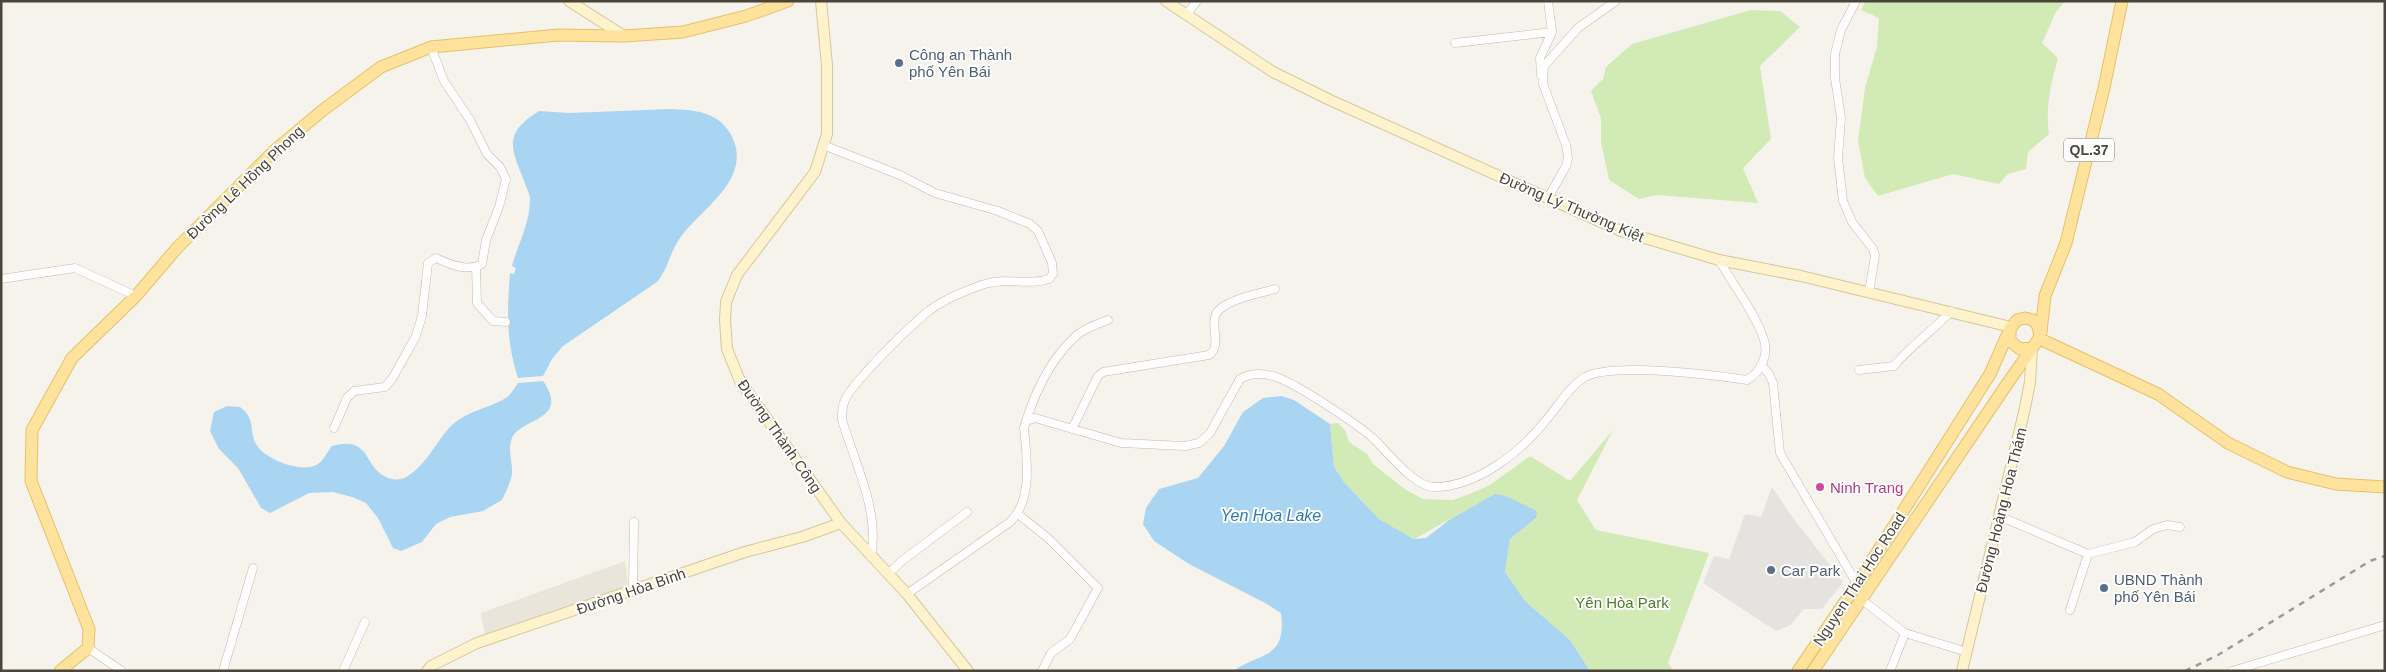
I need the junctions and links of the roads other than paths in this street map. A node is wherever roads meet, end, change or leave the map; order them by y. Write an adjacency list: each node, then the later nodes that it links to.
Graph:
1 (568, 1): 12 (main road)
2 (788, 1): 12 (main road, Đường Lê Hồng Phong)
3 (821, 1): 16 (main road, Đường Thành Công)
4 (1166, 1): 10 (main road, Đường Lý Thường Kiệt)
5 (1197, 1): 10 (street)
6 (1548, 1): 11 (street)
7 (1616, 1): 15 (street)
8 (1856, 1): 23 (street)
9 (2122, 1): 25 (main road, QL.37)
10 (1186, 14): 17 (main road, Đường Lý Thường Kiệt)
11 (1552, 32): 13 (street); 15 (street)
12 (624, 36): 14 (main road, Đường Lê Hồng Phong)
13 (1455, 43)
14 (431, 47): 19 (street); 24 (main road, Đường Lê Hồng Phong)
15 (1542, 78): 17 (street)
16 (823, 145): 41 (main road, Đường Thành Công); 44 (street)
17 (1548, 198): 18 (main road, Đường Lý Thường Kiệt)
18 (1719, 260): 23 (main road, Đường Lý Thường Kiệt); 31 (street)
19 (476, 267): 28 (street); 34 (street)
20 (4, 278): 21 (street); 24 (street)
21 (1, 285)
22 (1275, 289): 35 (street)
23 (1868, 292): 26 (main road, Đường Lý Thường Kiệt)
24 (136, 296): 55 (main road, Đường Lê Hồng Phong)
25 (2044, 296): 29 (main road, QL.37); 30 (main road, QL.37)
26 (1951, 311): 29 (main road, Đường Lý Thường Kiệt); 32 (street)
27 (1108, 320): 33 (street)
28 (506, 322)
29 (2012, 326): 30 (main road); 30 (main road); 47 (main road, Nguyen Thai Hoc Road / QL.37)
30 (2037, 340): 36 (main road); 39 (main road, Đường Hoàng Hoa Thám); 50 (main road, Nguyen Thai Hoc Road / QL.37)
31 (1761, 365): 35 (street); 47 (street)
32 (1859, 370)
33 (1026, 421): 35 (street); 38 (street)
34 (334, 428)
35 (1072, 429)
36 (2385, 487)
37 (967, 512): 46 (street)
38 (1018, 514): 49 (street); 64 (street)
39 (1999, 516): 43 (street); 56 (main road, Đường Hoàng Hoa Thám)
40 (634, 522): 48 (street)
41 (841, 523): 44 (main road, Đường Thành Công); 48 (main road, Đường Hòa Bình)
42 (2180, 527): 43 (street)
43 (2088, 554): 51 (street)
44 (871, 557): 46 (main road, Đường Thành Công)
45 (254, 568): 60 (street)
46 (888, 574): 49 (main road, Đường Thành Công)
47 (1857, 584): 65 (main road, Nguyen Thai Hoc Road / QL.37)
48 (633, 591): 62 (main road, Đường Hòa Bình)
49 (907, 594): 63 (main road, Đường Thành Công)
50 (1862, 600): 54 (street); 66 (main road, Nguyen Thai Hoc Road / QL.37)
51 (2070, 610)
52 (364, 622): 61 (street)
53 (2385, 625): 57 (street)
54 (1905, 633): 56 (street); 67 (street)
55 (88, 648): 58 (main road); 59 (street)
56 (1967, 652): 68 (main road, Đường Hoàng Hoa Thám)
57 (2260, 667): 69 (street)
58 (60, 671)
59 (122, 671)
60 (223, 671)
61 (343, 671)
62 (427, 671)
63 (968, 671)
64 (1042, 671)
65 (1798, 671)
66 (1813, 671)
67 (1890, 671)
68 (1962, 671)
69 (2232, 671)

